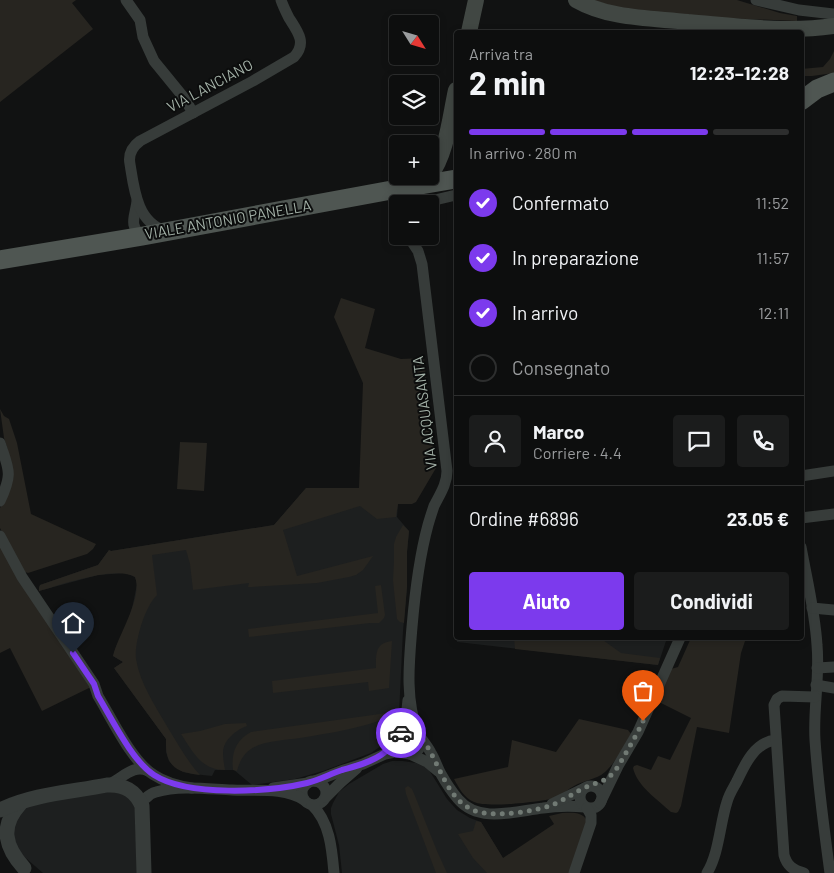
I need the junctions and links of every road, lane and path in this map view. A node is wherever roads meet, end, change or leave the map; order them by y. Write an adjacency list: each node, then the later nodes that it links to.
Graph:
1 (126, 0): 13 (street)
2 (280, 0): 13 (street, VIA LANCIANO)
3 (476, 0): 8 (main road)
4 (576, 0): 7 (main road)
5 (756, 0): 6 (street)
6 (834, 14)
7 (834, 26)
8 (469, 30)
9 (834, 80): 10 (main road); 12 (main road)
10 (804, 82)
11 (454, 99): 14 (main road)
12 (804, 99)
13 (192, 113): 22 (street, VIA LANCIANO)
14 (445, 142): 15 (main road); 16 (main road)
15 (439, 161)
16 (454, 177)
17 (439, 179): 18 (main road, VIALE ANTONIO PANELLA)
18 (454, 179)
19 (397, 185): 23 (main road, VIALE ANTONIO PANELLA)
20 (454, 195): 21 (street)
21 (439, 199)
22 (139, 216): 23 (street, VIA LANCIANO); 24 (street, VIA LANCIANO); 25 (street)
23 (166, 232): 24 (main road, VIALE ANTONIO PANELLA)
24 (143, 236): 25 (main road, VIALE ANTONIO PANELLA)
25 (114, 241): 27 (main road, VIALE ANTONIO PANELLA)
26 (414, 245): 41 (street, VIA ACQUASANTA)
27 (0, 260)
28 (0, 443): 31 (street)
29 (834, 470): 30 (street)
30 (804, 475)
31 (1, 495)
32 (834, 514): 33 (street)
33 (804, 518)
34 (0, 536): 47 (street)
35 (804, 564): 36 (street)
36 (812, 608): 37 (street); 40 (street)
37 (834, 610)
38 (679, 640): 51 (street)
39 (834, 667): 40 (street)
40 (817, 668): 43 (street)
41 (409, 684): 44 (street, VIA ACQUASANTA); 45 (street)
42 (834, 688): 43 (street)
43 (816, 691): 46 (street); 77 (street)
44 (419, 735): 45 (street); 48 (street); 53 (street, VIA ACQUASANTA)
45 (399, 736): 48 (street); 49 (street)
46 (776, 740): 75 (street); 76 (street)
47 (132, 753): 52 (street); 54 (street)
48 (407, 754): 49 (street); 53 (street)
49 (380, 756): 50 (street)
50 (362, 764): 55 (street); 62 (street)
51 (618, 766): 58 (street); 64 (street)
52 (150, 772): 54 (street); 57 (street); 60 (street)
53 (441, 774): 65 (street)
54 (124, 775): 56 (street)
55 (311, 782): 59 (street); 62 (street); 63 (street)
56 (107, 785): 61 (street); 68 (street)
57 (192, 788): 59 (street); 60 (street)
58 (585, 788): 64 (street); 65 (street); 66 (street)
59 (262, 790): 63 (street)
60 (146, 798): 68 (street)
61 (28, 799): 67 (street); 71 (street)
62 (325, 799): 63 (street); 69 (street)
63 (308, 803): 69 (street)
64 (600, 803): 66 (street)
65 (544, 808): 66 (street)
66 (586, 808): 74 (street)
67 (0, 810)
68 (143, 814): 72 (street)
69 (322, 819): 73 (street)
70 (0, 854): 71 (street)
71 (27, 870)
72 (144, 873)
73 (334, 873)
74 (574, 873)
75 (707, 873)
76 (804, 873)
77 (830, 873)

